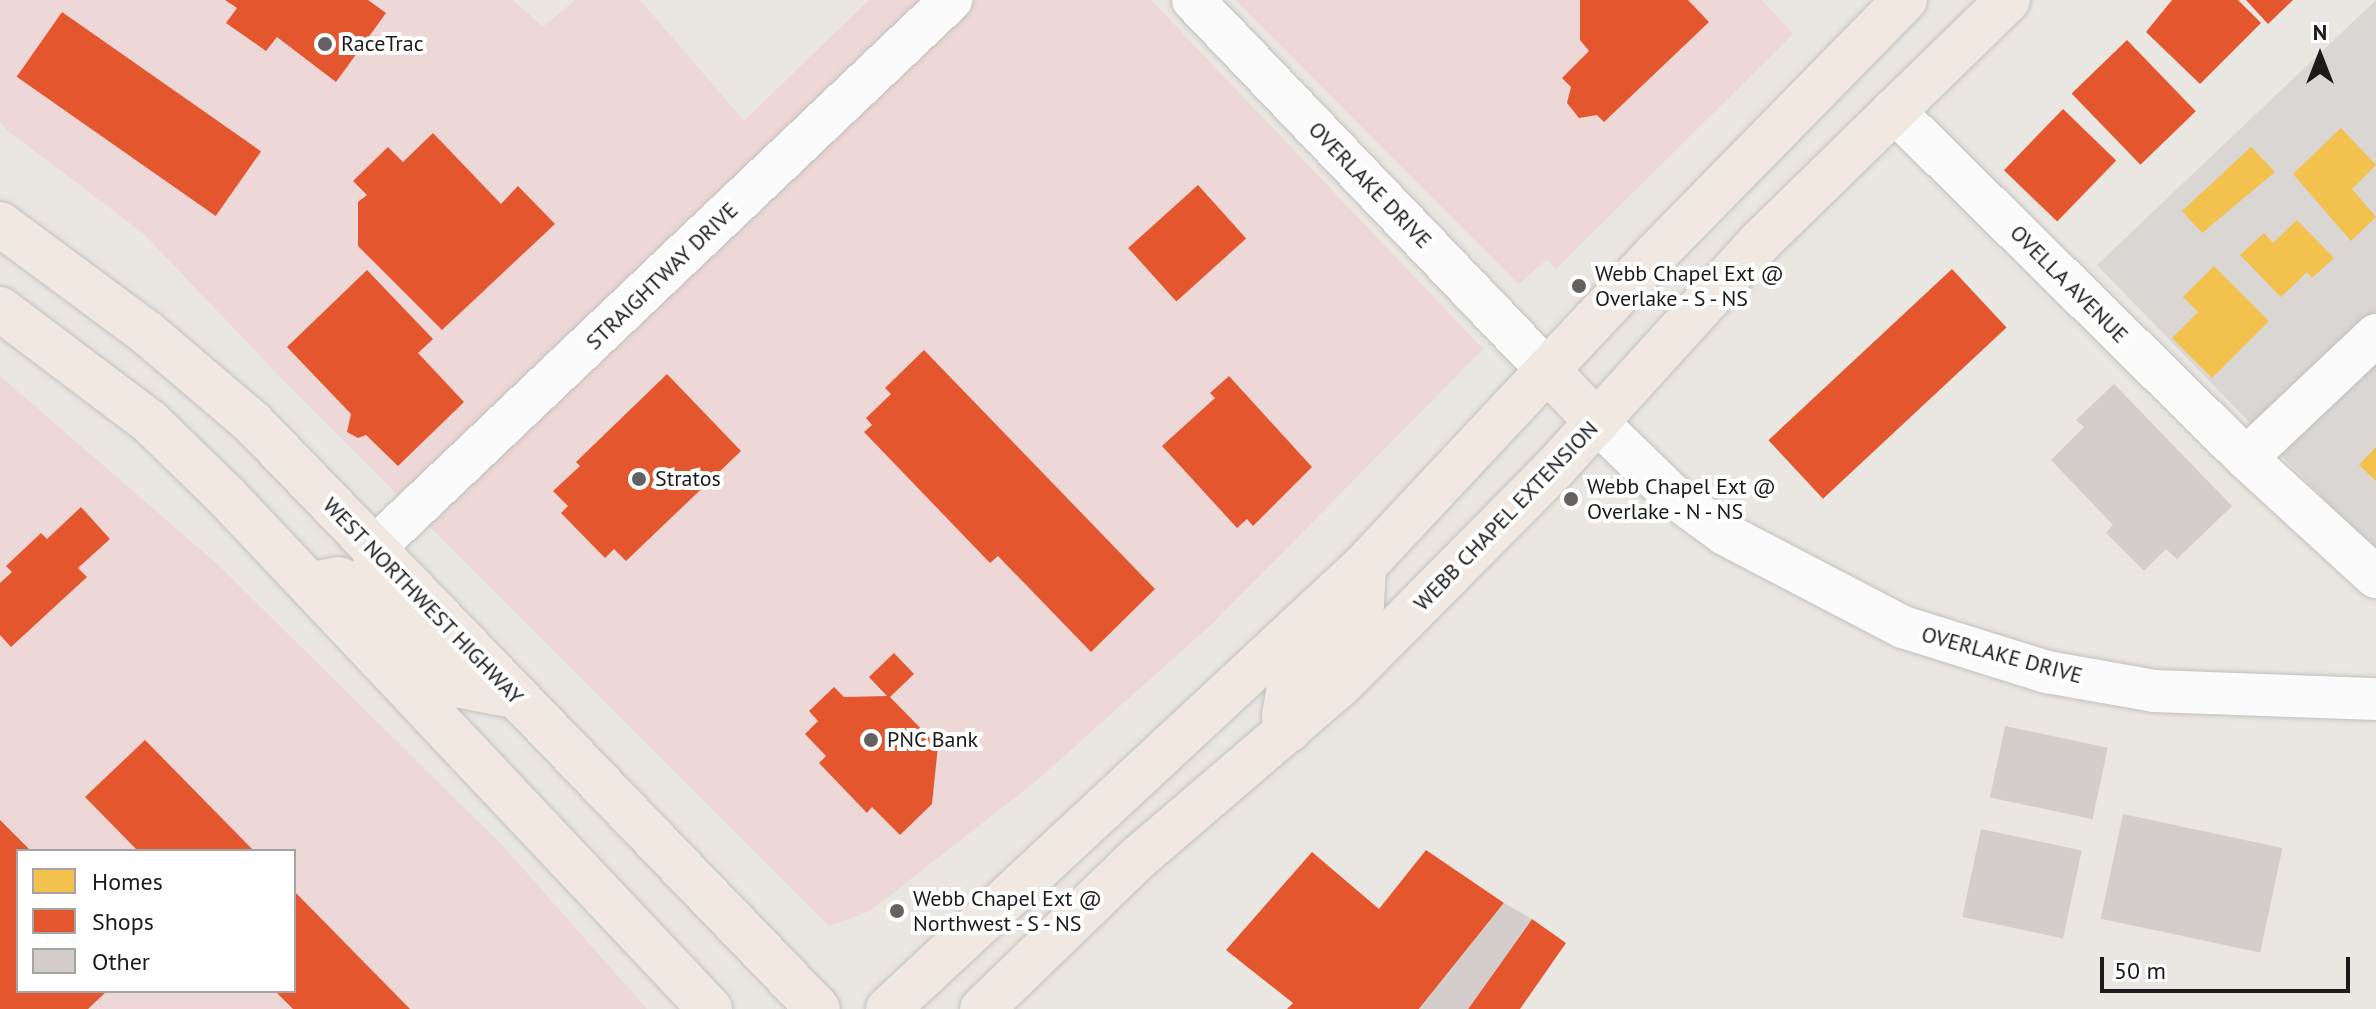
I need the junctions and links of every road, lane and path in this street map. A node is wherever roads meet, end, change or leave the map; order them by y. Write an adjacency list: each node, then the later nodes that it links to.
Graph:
1 (951, 0): 12 (street, STRAIGHTWAY DRIVE)
2 (1193, 0): 9 (street, OVERLAKE DRIVE)
3 (1905, 0): 9 (main road)
4 (2008, 0): 5 (main road, WEBB CHAPEL EXTENSION)
5 (1893, 110): 10 (main road, WEBB CHAPEL EXTENSION); 11 (street, OVELLA AVENUE)
6 (0, 224): 12 (main road, WEST NORTHWEST HIGHWAY)
7 (0, 309): 15 (main road)
8 (2376, 335): 11 (street)
9 (1548, 371): 10 (main road); 13 (main road)
10 (1597, 422): 17 (street, OVERLAKE DRIVE); 18 (main road, WEBB CHAPEL EXTENSION)
11 (2246, 458): 14 (street, OVELLA AVENUE)
12 (372, 550): 16 (main road, WEST NORTHWEST HIGHWAY)
13 (1364, 566): 18 (main road); 21 (main road)
14 (2376, 577)
15 (311, 584): 16 (main road); 19 (main road)
16 (514, 696): 20 (main road, WEST NORTHWEST HIGHWAY)
17 (2376, 699)
18 (1289, 730): 22 (main road, WEBB CHAPEL EXTENSION)
19 (710, 1009)
20 (818, 1009)
21 (888, 1009)
22 (982, 1009)

